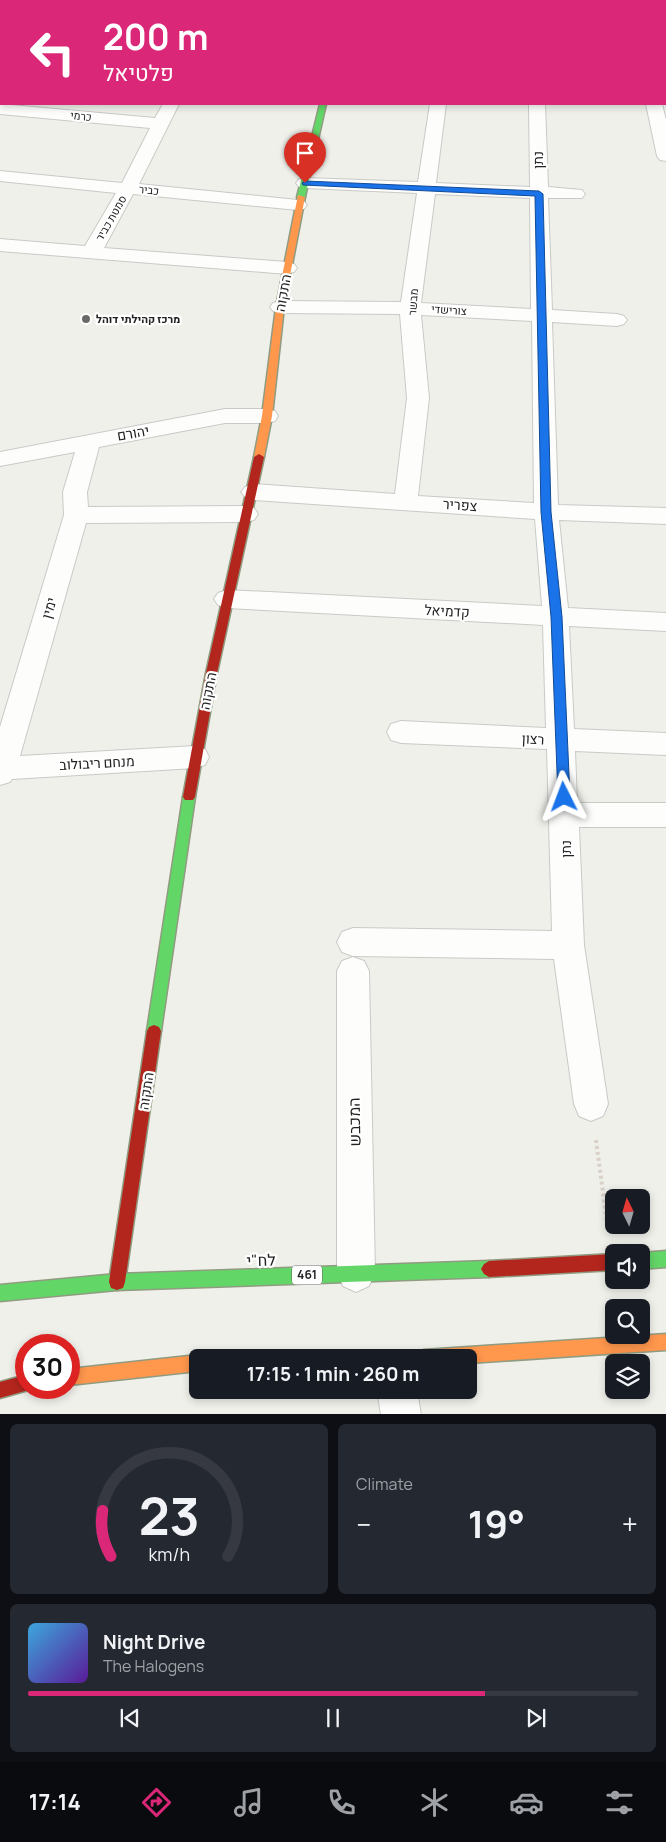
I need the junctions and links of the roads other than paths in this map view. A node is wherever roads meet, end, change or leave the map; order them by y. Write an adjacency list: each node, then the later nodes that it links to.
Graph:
1 (171, 105): 7 (street, סמטת כביר)
2 (323, 105): 10 (street, התקוה)
3 (438, 105): 12 (street, מבשר)
4 (537, 105): 13 (street, נתן)
5 (654, 105): 8 (street)
6 (0, 109): 7 (street, כרמי)
7 (162, 124): 11 (street, סמטת כביר)
8 (666, 156)
9 (0, 176): 11 (street, כביר)
10 (305, 183): 12 (street); 15 (street, התקוה)
11 (128, 188): 15 (street, כביר); 17 (street, סמטת כביר)
12 (427, 189): 13 (street); 20 (street, מבשר)
13 (539, 194): 14 (street); 21 (street, נתן)
14 (576, 194)
15 (298, 205): 18 (street, התקוה)
16 (0, 245): 17 (street)
17 (91, 253): 18 (street)
18 (287, 268): 19 (street, התקוה)
19 (280, 307): 20 (street, צורישדי); 23 (street, התקוה)
20 (410, 308): 21 (street, צורישדי); 26 (street, מבשר)
21 (541, 316): 22 (street, צורישדי); 28 (street, נתן)
22 (617, 320)
23 (267, 416): 24 (street, יהורם); 27 (street, התקוה)
24 (89, 441): 25 (street, יהורם); 29 (street, ימין)
25 (0, 458)
26 (406, 501): 27 (street, צפריר); 28 (street, צפריר)
27 (250, 503): 29 (street, צפריר); 31 (street, התקוה)
28 (546, 512): 30 (street, צפריר); 32 (street, נתן)
29 (76, 515): 38 (street, ימין)
30 (666, 516)
31 (227, 599): 32 (street, קדמיאל); 37 (street, התקוה)
32 (556, 617): 33 (street, קדמיאל); 35 (street, נתן)
33 (666, 622)
34 (401, 732): 35 (street, רצון)
35 (561, 740): 36 (street, רצון); 40 (street, נתן)
36 (666, 744)
37 (195, 757): 38 (street, מנחם ריבולוב); 47 (street, התקוה)
38 (0, 770)
39 (666, 815): 40 (street)
40 (565, 816): 41 (street, נתן)
41 (568, 945): 42 (street, נתן); 46 (street, המכבש)
42 (591, 1104)
43 (666, 1259): 44 (street)
44 (650, 1260)
45 (605, 1262): 46 (street, לח"י / 461)
46 (356, 1273): 47 (street, לח"י / 461)
47 (117, 1282): 48 (street, לח"י / 461)
48 (0, 1293)
49 (666, 1342): 50 (street)
50 (477, 1354)
51 (189, 1363): 52 (street)
52 (80, 1376)
53 (15, 1387): 54 (street)
54 (0, 1390)
55 (398, 1399): 56 (street)
56 (401, 1414)

